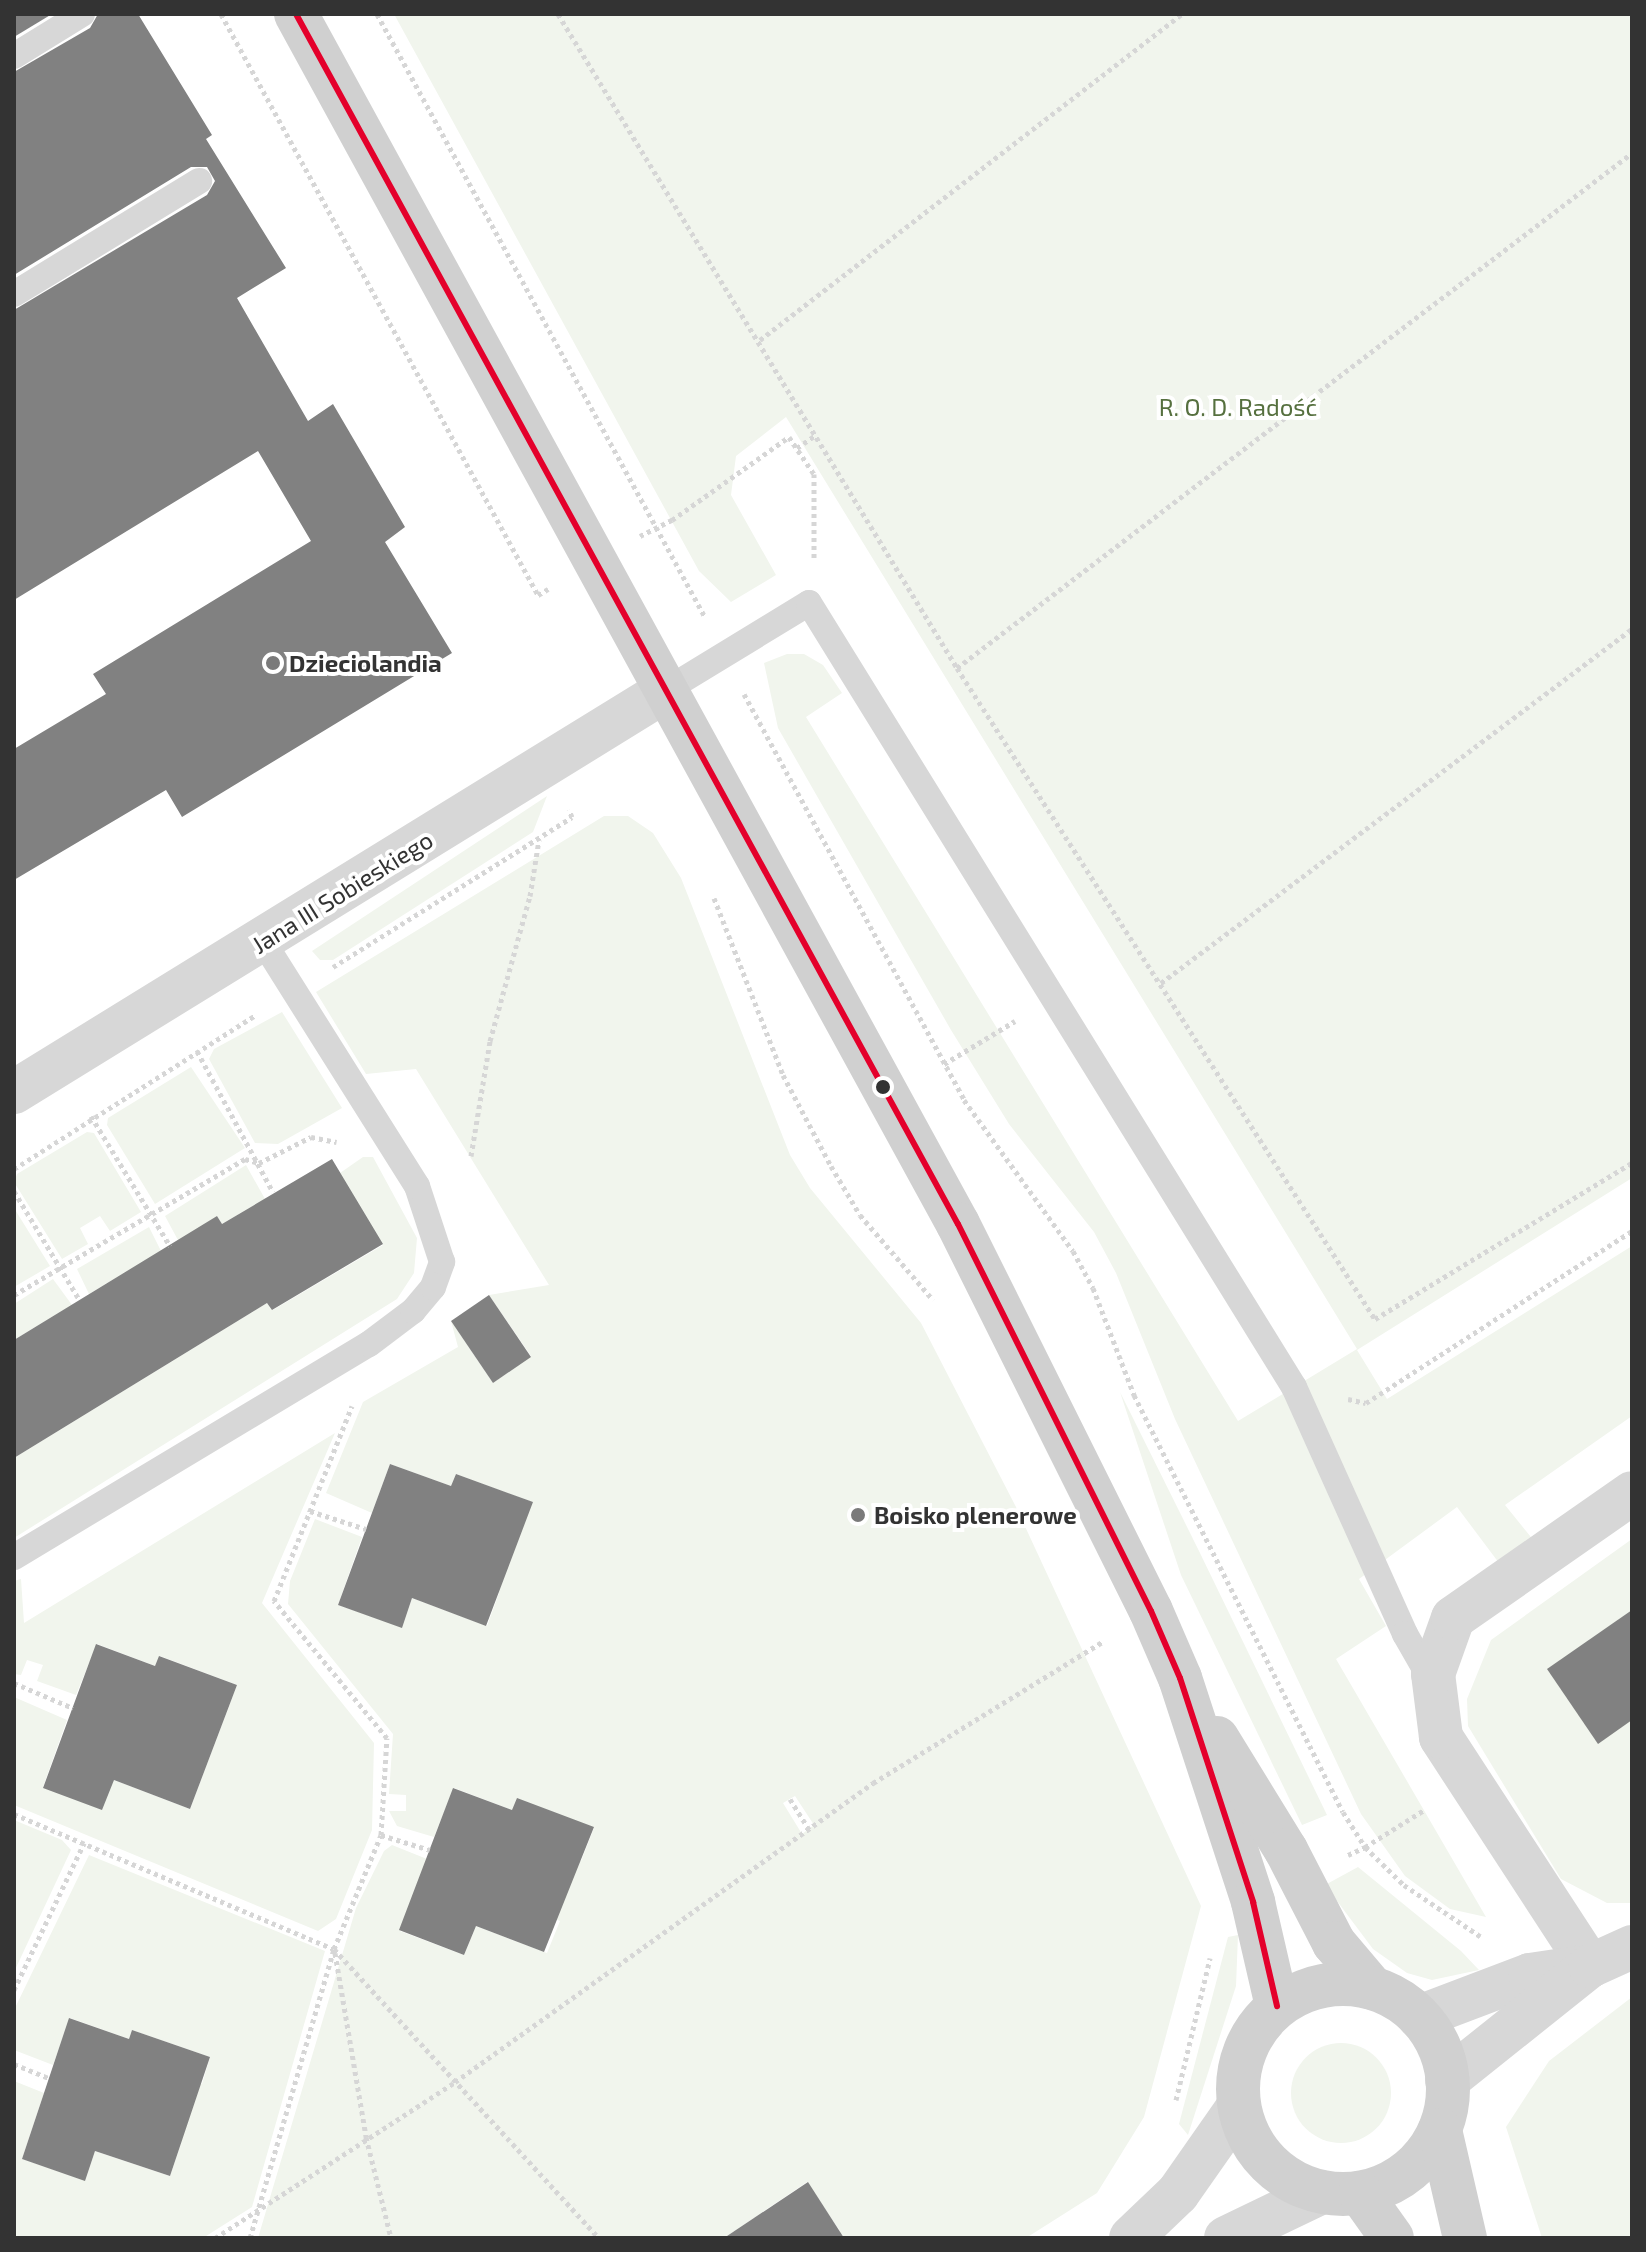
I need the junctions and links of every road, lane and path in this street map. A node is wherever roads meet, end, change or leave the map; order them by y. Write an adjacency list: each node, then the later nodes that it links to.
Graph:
1 (82, 14): 7 (lane)
2 (221, 14): 16 (path)
3 (296, 14): 21 (main road)
4 (377, 14): 14 (path)
5 (558, 14): 11 (path)
6 (1182, 14): 11 (path)
7 (14, 56)
8 (1632, 153): 20 (path)
9 (199, 181): 10 (lane)
10 (14, 294)
11 (760, 340): 12 (path)
12 (814, 436): 13 (path); 20 (path)
13 (797, 448): 14 (path); 17 (path)
14 (658, 526): 15 (path); 19 (path)
15 (634, 540)
16 (538, 595)
17 (809, 603): 19 (lane); 28 (lane)
18 (1632, 629): 27 (path)
19 (724, 655): 21 (lane); 31 (path)
20 (957, 668): 27 (path)
21 (668, 689): 25 (street, Jana III Sobieskiego); 57 (main road)
22 (572, 817): 23 (path)
23 (539, 839): 26 (path); 35 (path)
24 (712, 893): 47 (path)
25 (263, 941): 32 (street, Jana III Sobieskiego); 48 (lane)
26 (328, 970)
27 (1161, 983): 37 (path)
28 (1056, 996): 31 (path); 49 (lane)
29 (259, 1013): 30 (path)
30 (197, 1051): 33 (path); 36 (path)
31 (944, 1064): 67 (path)
32 (14, 1092)
33 (91, 1116): 38 (path); 41 (path)
34 (353, 1145): 36 (path)
35 (471, 1156)
36 (259, 1163): 40 (path); 41 (path)
37 (1632, 1163)
38 (14, 1169)
39 (14, 1191): 44 (path)
40 (273, 1192)
41 (153, 1214): 43 (path); 44 (path)
42 (1632, 1231): 49 (path)
43 (170, 1246)
44 (60, 1268): 45 (path); 46 (path)
45 (14, 1295)
46 (79, 1299)
47 (941, 1313)
48 (369, 1344): 51 (path); 53 (lane)
49 (1294, 1387): 59 (lane)
50 (1632, 1493): 59 (street)
51 (310, 1511): 52 (path); 65 (path)
52 (366, 1529)
53 (14, 1557)
54 (1097, 1627): 55 (path)
55 (1104, 1641): 56 (path); 64 (path)
56 (1110, 1655)
57 (1180, 1678): 75 (main road); 77 (main road)
58 (14, 1683): 60 (path)
59 (1433, 1683): 61 (street)
60 (73, 1708)
61 (1472, 1784): 67 (path); 74 (street)
62 (790, 1799): 64 (path)
63 (14, 1814): 66 (path)
64 (809, 1829): 82 (path)
65 (381, 1835): 68 (path); 72 (path)
66 (84, 1843): 72 (path); 76 (path)
67 (1365, 1847): 69 (path); 70 (path)
68 (430, 1850)
69 (1342, 1858)
70 (1489, 1942)
71 (1632, 1947): 74 (street)
72 (334, 1949): 82 (path); 86 (path); 88 (path)
73 (1211, 1955): 83 (path)
74 (1590, 1966): 78 (street); 81 (street)
75 (1372, 1988): 77 (main road); 78 (main road)
76 (14, 1990)
77 (1277, 2006): 84 (main road)
78 (1419, 2017): 81 (main road)
79 (14, 2064): 80 (path)
80 (49, 2078)
81 (1447, 2080): 85 (main road)
82 (455, 2082): 86 (path); 92 (path)
83 (1175, 2104)
84 (1239, 2106): 87 (main road); 93 (street)
85 (1440, 2130): 87 (main road); 96 (main road)
86 (366, 2137): 88 (path); 91 (path)
87 (1341, 2193): 94 (street); 95 (main road)
88 (258, 2210): 89 (path); 90 (path)
89 (215, 2238)
90 (250, 2238)
91 (391, 2238)
92 (599, 2238)
93 (1131, 2238)
94 (1226, 2238)
95 (1392, 2238)
96 (1465, 2238)

